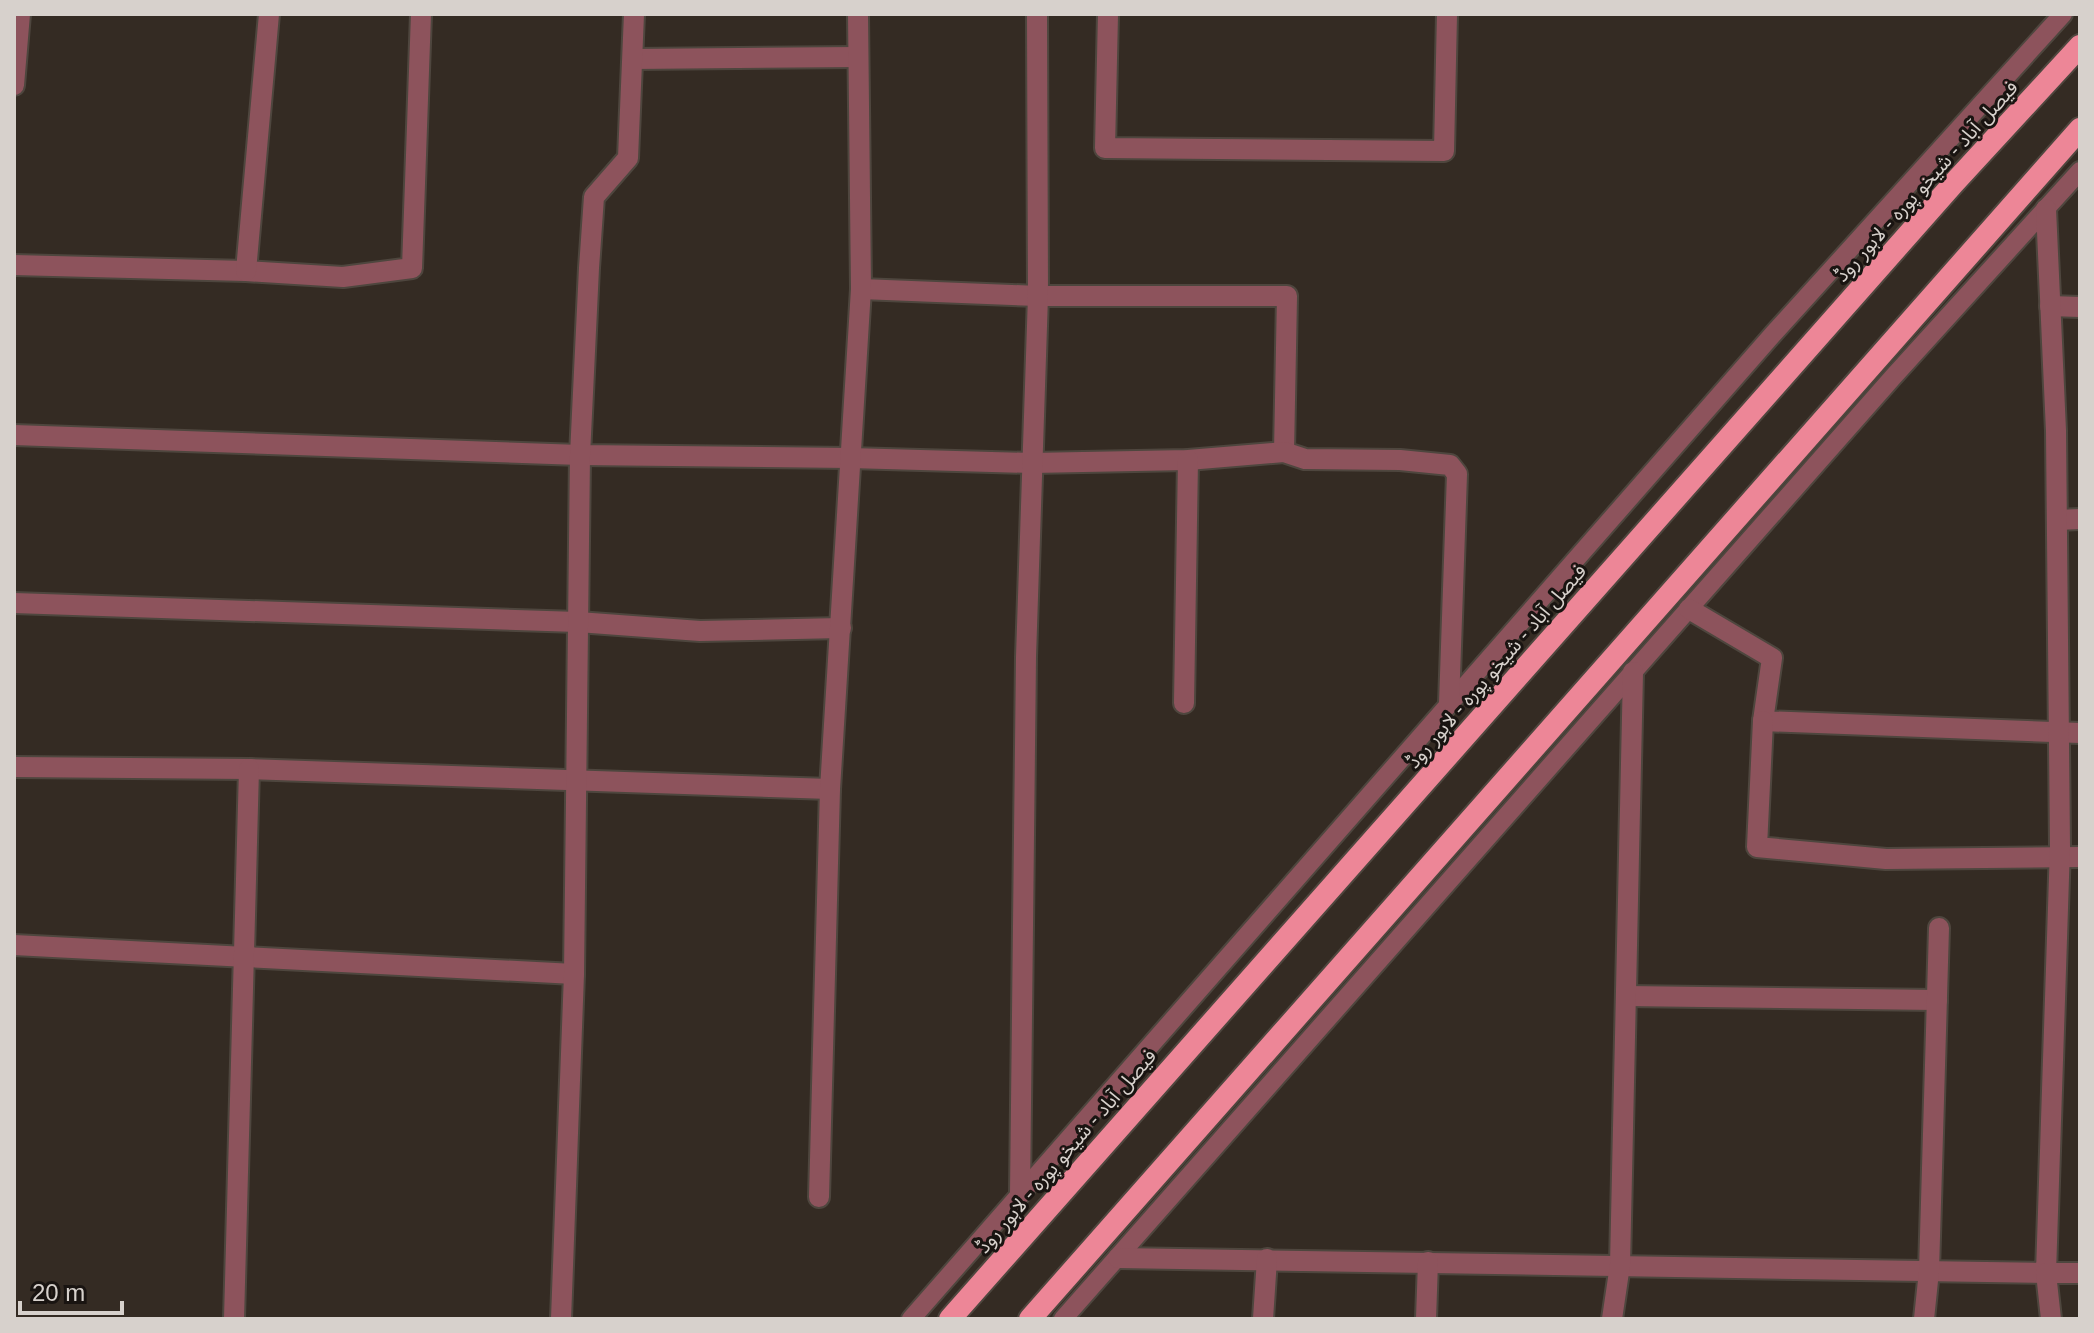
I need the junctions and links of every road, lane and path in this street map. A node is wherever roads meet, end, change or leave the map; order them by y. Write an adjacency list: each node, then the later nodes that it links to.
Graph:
1 (20, 14): 13 (street)
2 (269, 14): 18 (street)
3 (421, 14): 18 (street)
4 (634, 14): 12 (street)
5 (858, 14): 11 (street)
6 (1037, 14): 20 (street)
7 (1108, 14): 8 (street)
8 (1447, 14)
9 (2063, 14): 37 (lane)
10 (2080, 46): 63 (highway, فیصل آباد - شیخو پورہ - لاہور روڈ)
11 (858, 57): 12 (street); 19 (street)
12 (633, 59): 25 (street)
13 (14, 85)
14 (2080, 129): 64 (highway)
15 (2080, 171): 16 (lane)
16 (2046, 209): 21 (street); 32 (lane)
17 (14, 265): 18 (street)
18 (246, 271)
19 (861, 289): 20 (street); 26 (street)
20 (1038, 296): 24 (street); 28 (street)
21 (2050, 306): 22 (street); 30 (street)
22 (2080, 307)
23 (14, 435): 25 (street)
24 (1284, 452): 27 (street); 37 (street)
25 (580, 455): 26 (street); 33 (street)
26 (850, 458): 28 (street); 34 (street)
27 (1188, 460): 28 (street); 36 (street)
28 (1031, 463): 51 (street)
29 (2080, 519): 30 (street)
30 (2057, 520): 39 (street)
31 (14, 603): 33 (street)
32 (1689, 609): 35 (lane); 38 (street)
33 (578, 622): 34 (street); 42 (street)
34 (841, 628): 43 (street)
35 (1633, 672): 49 (street); 53 (lane)
36 (1184, 703)
37 (1449, 704): 51 (lane)
38 (1763, 721): 39 (street); 44 (street)
39 (2070, 733): 44 (street)
40 (14, 767): 41 (street)
41 (249, 769): 42 (street); 47 (street)
42 (576, 781): 43 (street); 48 (street)
43 (830, 789): 52 (street)
44 (2070, 857): 58 (street)
45 (1939, 928): 50 (street)
46 (14, 945): 47 (street)
47 (243, 956): 48 (street); 60 (street)
48 (574, 974): 61 (street)
49 (1626, 996): 50 (street); 56 (street)
50 (1937, 1000): 57 (street)
51 (1020, 1194): 62 (lane)
52 (819, 1197)
53 (1118, 1258): 54 (street); 65 (lane)
54 (1267, 1259): 55 (street); 66 (street)
55 (1428, 1262): 56 (street); 67 (street)
56 (1620, 1265): 57 (street); 68 (street)
57 (1929, 1271): 58 (street); 69 (street)
58 (2046, 1273): 59 (street); 70 (street)
59 (2080, 1273)
60 (234, 1319)
61 (561, 1319)
62 (911, 1319)
63 (950, 1319)
64 (1030, 1319)
65 (1063, 1319)
66 (1263, 1319)
67 (1426, 1319)
68 (1612, 1319)
69 (1924, 1319)
70 (2051, 1319)

